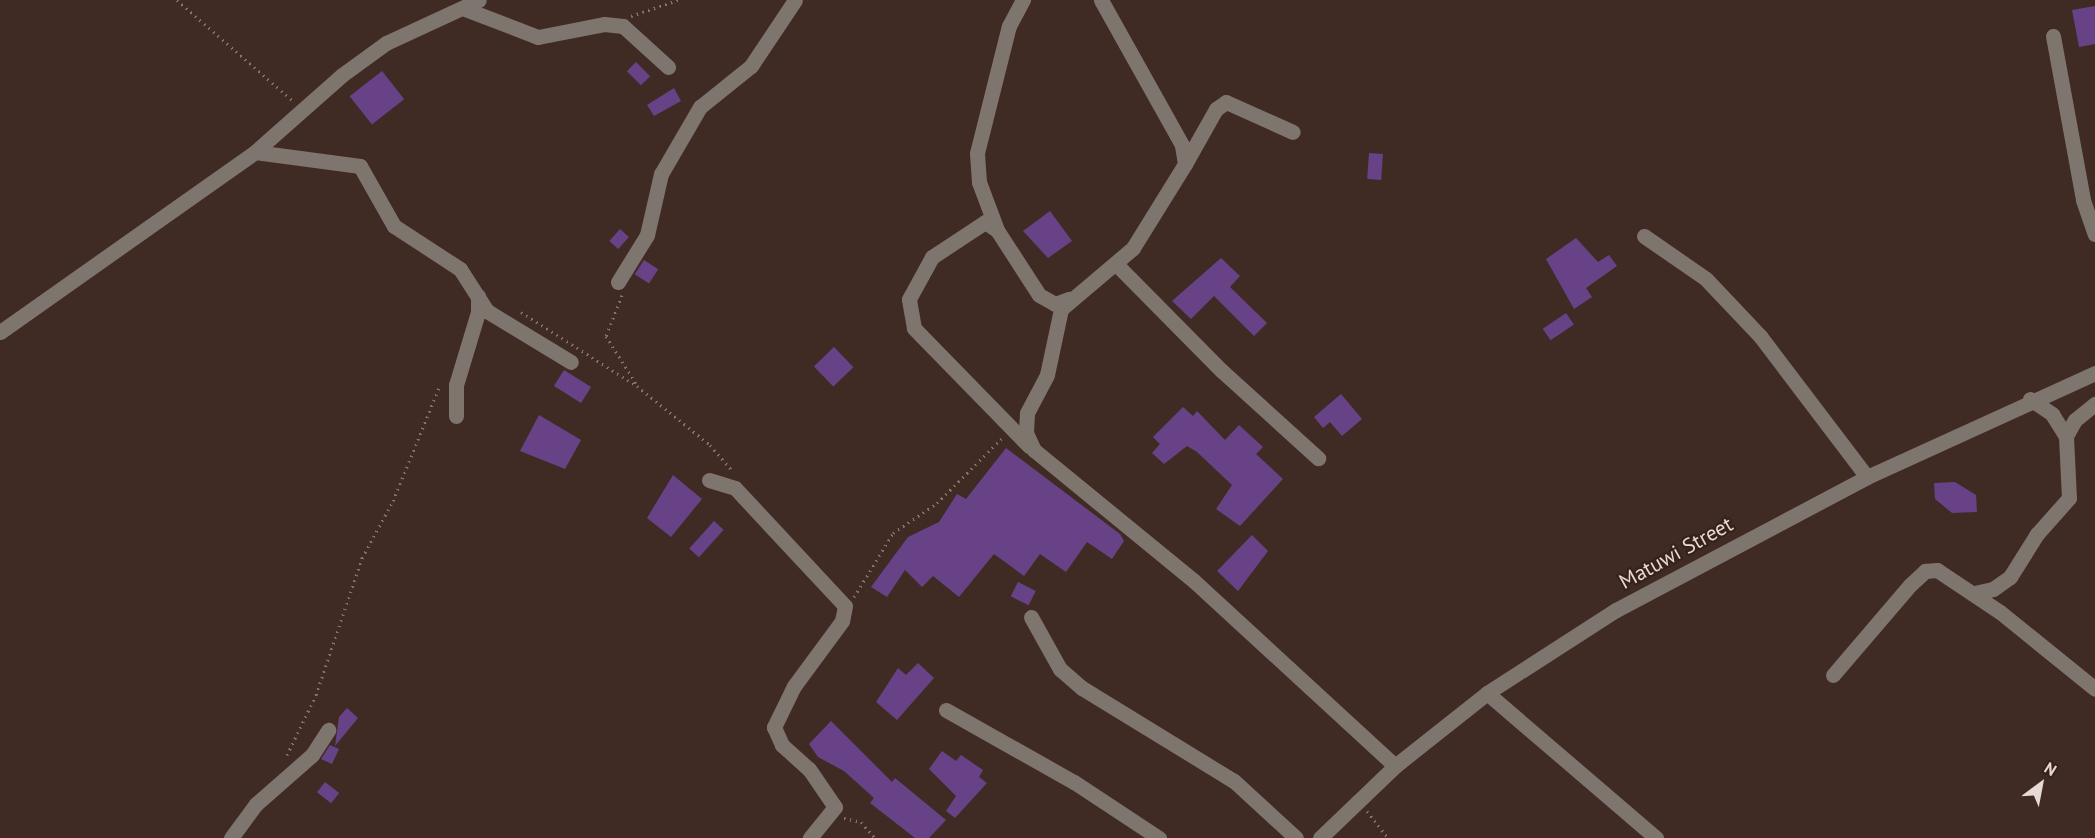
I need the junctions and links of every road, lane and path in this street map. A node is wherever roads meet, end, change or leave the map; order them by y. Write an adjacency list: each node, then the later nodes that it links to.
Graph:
1 (177, 0): 11 (path)
2 (479, 0): 7 (street)
3 (678, 0): 8 (path)
4 (795, 0): 19 (street)
5 (1023, 0): 15 (street)
6 (1101, 0): 14 (street)
7 (465, 9): 8 (street); 11 (street)
8 (613, 24): 10 (street)
9 (2053, 36): 16 (street)
10 (668, 68)
11 (301, 108): 13 (street)
12 (1293, 132): 14 (street)
13 (255, 152): 20 (street); 23 (street)
14 (1185, 165): 18 (street)
15 (997, 230): 21 (street); 31 (street)
16 (2095, 234)
17 (1644, 236): 35 (street)
18 (1117, 265): 21 (street); 34 (street)
19 (618, 282): 27 (path)
20 (478, 296): 24 (street); 30 (street)
21 (1069, 299): 33 (street)
22 (517, 310): 27 (path)
23 (0, 332)
24 (571, 362)
25 (2095, 373): 28 (street, Matuwi Street)
26 (443, 378): 47 (path)
27 (637, 386): 37 (path)
28 (2030, 399): 32 (street); 35 (street, Matuwi Street)
29 (2095, 404): 32 (street)
30 (456, 416)
31 (1012, 428): 33 (street); 39 (path)
32 (2066, 436): 38 (street)
33 (1034, 450): 46 (street)
34 (1318, 458)
35 (1868, 477): 43 (street, Matuwi Street)
36 (710, 480): 37 (street)
37 (742, 495): 39 (street)
38 (1974, 593): 41 (street); 42 (street)
39 (844, 614): 51 (street)
40 (1031, 617): 54 (street)
41 (1833, 675)
42 (2095, 689)
43 (1487, 693): 46 (street, Matuwi Street); 57 (street)
44 (946, 710): 53 (street)
45 (328, 729): 47 (street)
46 (1395, 766): 48 (street, Matuwi Street)
47 (284, 776): 50 (street)
48 (1360, 799): 55 (street, Matuwi Street); 56 (path)
49 (837, 823): 52 (path)
50 (231, 838)
51 (810, 838)
52 (875, 838)
53 (1159, 838)
54 (1296, 838)
55 (1320, 838)
56 (1388, 838)
57 (1656, 838)

